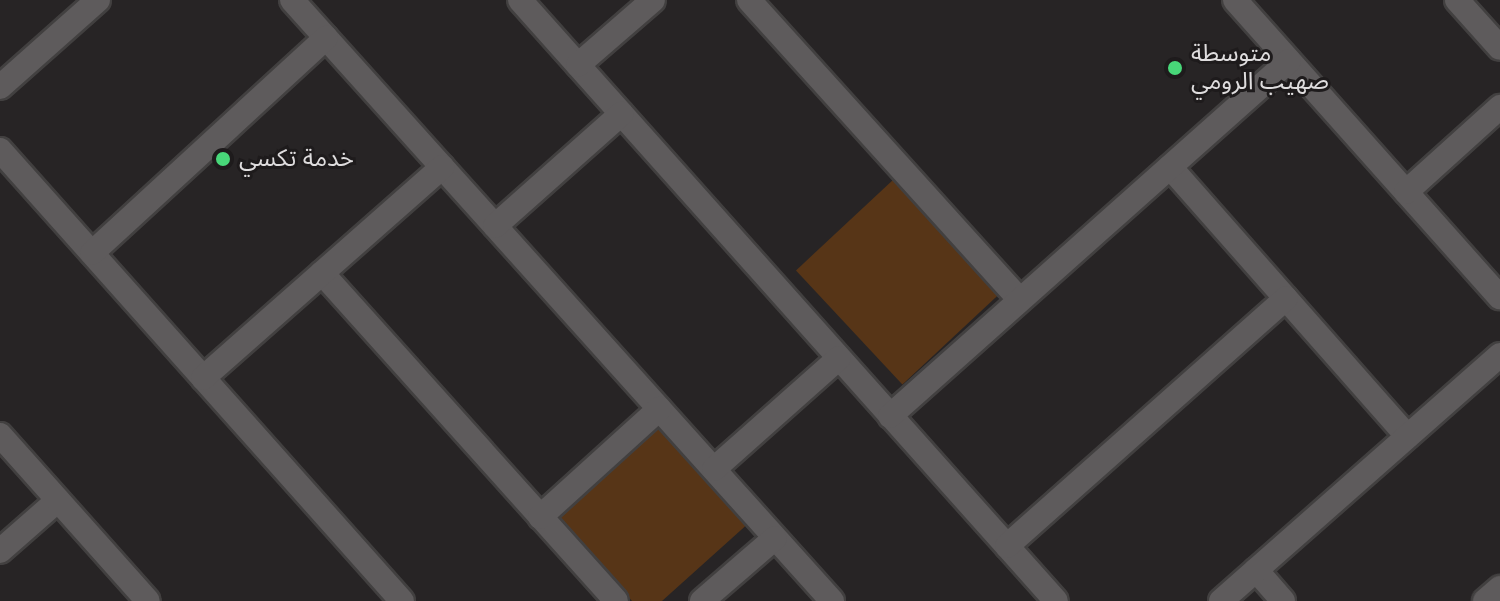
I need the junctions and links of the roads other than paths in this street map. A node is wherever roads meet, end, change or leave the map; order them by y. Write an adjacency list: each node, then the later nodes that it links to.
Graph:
1 (98, 0): 12 (street)
2 (292, 0): 8 (street)
3 (520, 0): 11 (street)
4 (653, 0): 11 (street)
5 (749, 0): 24 (street)
6 (1235, 0): 10 (street)
7 (1457, 0): 9 (street)
8 (326, 38): 16 (street); 20 (street)
9 (1500, 48)
10 (1289, 61): 17 (street); 18 (street)
11 (578, 65): 14 (street)
12 (0, 87)
13 (1500, 107): 18 (street)
14 (621, 114): 19 (street); 26 (street)
15 (0, 150): 20 (street)
16 (442, 167): 19 (street); 21 (street)
17 (1170, 167): 23 (street); 24 (street)
18 (1406, 192): 22 (street)
19 (495, 226): 28 (street)
20 (92, 253): 27 (street)
21 (322, 273): 27 (street); 34 (street)
22 (1500, 297)
23 (1286, 298): 31 (street); 36 (street)
24 (1020, 300): 29 (street)
25 (1500, 355): 31 (street)
26 (839, 358): 29 (street); 32 (street)
27 (203, 378): 41 (street)
28 (659, 409): 32 (street); 34 (street)
29 (890, 416): 36 (street)
30 (0, 435): 33 (street)
31 (1407, 436): 38 (street)
32 (714, 469): 35 (street)
33 (58, 500): 37 (street); 40 (street)
34 (540, 517): 42 (street)
35 (775, 538): 43 (street); 44 (street)
36 (1007, 546): 45 (street)
37 (0, 551)
38 (1256, 570): 46 (street); 47 (street)
39 (1500, 588): 48 (street)
40 (148, 601)
41 (402, 601)
42 (616, 601)
43 (702, 601)
44 (832, 601)
45 (1056, 601)
46 (1221, 601)
47 (1283, 601)
48 (1485, 601)

